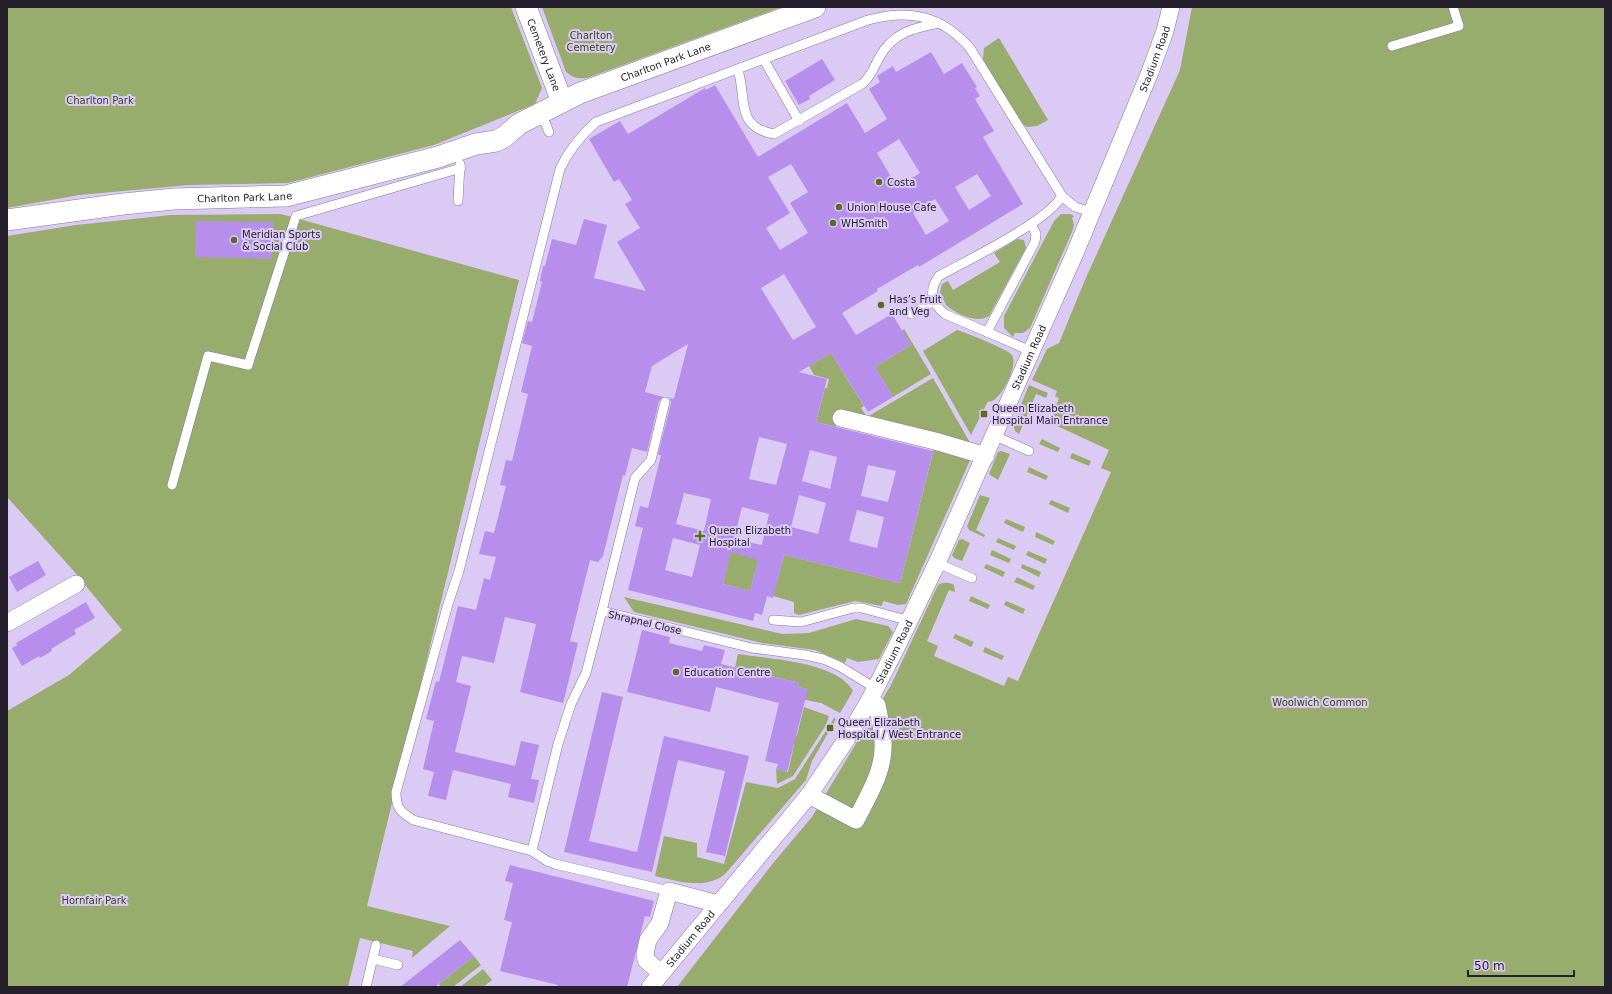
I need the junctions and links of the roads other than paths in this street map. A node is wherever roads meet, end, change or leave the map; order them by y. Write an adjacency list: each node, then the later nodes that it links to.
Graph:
1 (526, 7): 9 (street, Cemetery Lane)
2 (815, 7): 9 (street, Charlton Park Lane)
3 (1171, 7): 16 (street, Stadium Road)
4 (1453, 7): 6 (lane)
5 (940, 23): 7 (lane); 11 (lane); 14 (lane)
6 (1392, 46)
7 (764, 60): 8 (lane); 11 (lane)
8 (738, 70): 11 (lane); 38 (lane)
9 (562, 102): 10 (street, Charlton Park Lane)
10 (541, 113): 12 (lane); 13 (street, Charlton Park Lane)
11 (799, 121)
12 (549, 132)
13 (459, 160): 15 (lane); 17 (street, Charlton Park Lane); 28 (lane)
14 (1062, 196): 16 (lane); 18 (lane)
15 (458, 201)
16 (1092, 212): 22 (street, Stadium Road)
17 (7, 220)
18 (1031, 224): 19 (lane); 21 (lane)
19 (934, 301): 20 (lane); 21 (lane)
20 (911, 314)
21 (987, 332): 22 (lane)
22 (1032, 351): 25 (street, Stadium Road)
23 (665, 402): 32 (lane, Shrapnel Close)
24 (840, 418): 27 (street)
25 (995, 436): 26 (lane); 27 (street, Stadium Road)
26 (1029, 451)
27 (986, 456): 29 (street, Stadium Road)
28 (172, 485)
29 (938, 563): 30 (lane); 34 (street, Stadium Road)
30 (972, 578)
31 (76, 584): 35 (street)
32 (602, 612): 36 (lane, Shrapnel Close); 38 (lane)
33 (773, 620): 34 (lane)
34 (910, 621): 36 (street, Stadium Road)
35 (7, 623)
36 (872, 695): 37 (street, Stadium Road); 37 (street)
37 (809, 795): 40 (street, Stadium Road)
38 (532, 851): 39 (lane)
39 (668, 891): 40 (street, Stadium Road); 44 (street, Stadium Road)
40 (718, 904): 44 (street, Stadium Road)
41 (376, 945): 42 (lane)
42 (373, 959): 43 (lane); 45 (lane)
43 (398, 965)
44 (661, 973): 46 (street, Stadium Road)
45 (366, 987)
46 (650, 987)

